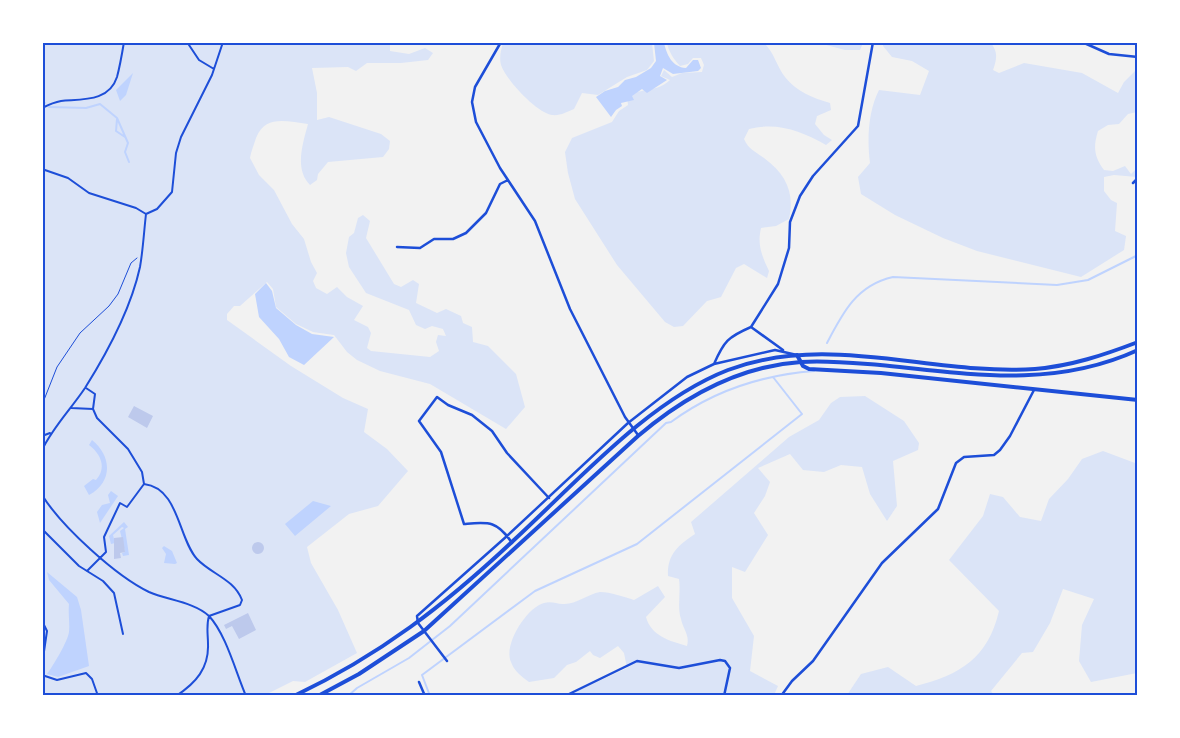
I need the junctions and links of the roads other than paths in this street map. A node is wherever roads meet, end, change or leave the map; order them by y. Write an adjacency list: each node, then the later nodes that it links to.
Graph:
1 (124, 42): 9 (street)
2 (187, 42): 8 (street)
3 (223, 42): 8 (street)
4 (501, 42): 12 (street)
5 (873, 42): 16 (street)
6 (1082, 42): 7 (street)
7 (1138, 56)
8 (214, 69): 14 (street)
9 (42, 108)
10 (42, 169): 14 (street)
11 (1138, 178): 13 (street)
12 (508, 180): 15 (street); 28 (street)
13 (1133, 183)
14 (146, 214): 23 (street)
15 (397, 247)
16 (751, 327): 18 (street); 22 (street)
17 (1138, 342): 20 (main road)
18 (783, 350): 20 (street); 22 (street)
19 (1138, 350): 21 (main road)
20 (796, 355): 21 (main road); 29 (main road)
21 (801, 362): 24 (main road); 32 (main road)
22 (714, 364): 28 (street)
23 (85, 387): 26 (street); 27 (street)
24 (1034, 390): 25 (main road); 59 (street)
25 (1138, 400)
26 (70, 408): 27 (street); 30 (street)
27 (94, 409): 34 (street)
28 (628, 423): 29 (street); 36 (street)
29 (633, 430): 32 (street); 39 (main road)
30 (50, 433): 31 (street); 33 (street)
31 (42, 436)
32 (638, 436): 45 (main road)
33 (42, 450)
34 (144, 484): 40 (street); 42 (street)
35 (42, 495): 40 (street)
36 (549, 498): 38 (street); 38 (street)
37 (42, 529): 41 (street)
38 (507, 536): 39 (street); 44 (street)
39 (512, 543): 44 (main road)
40 (100, 558): 41 (street); 42 (street)
41 (87, 571): 46 (street)
42 (209, 616): 52 (street); 53 (street)
43 (42, 621): 48 (street)
44 (418, 623): 45 (street); 54 (main road)
45 (424, 631): 47 (street); 55 (main road)
46 (123, 634)
47 (447, 661)
48 (42, 665)
49 (42, 675): 51 (street)
50 (419, 682): 56 (street)
51 (98, 696)
52 (176, 696)
53 (246, 696)
54 (294, 696)
55 (318, 696)
56 (425, 696)
57 (565, 696): 58 (street)
58 (724, 696)
59 (781, 696)

